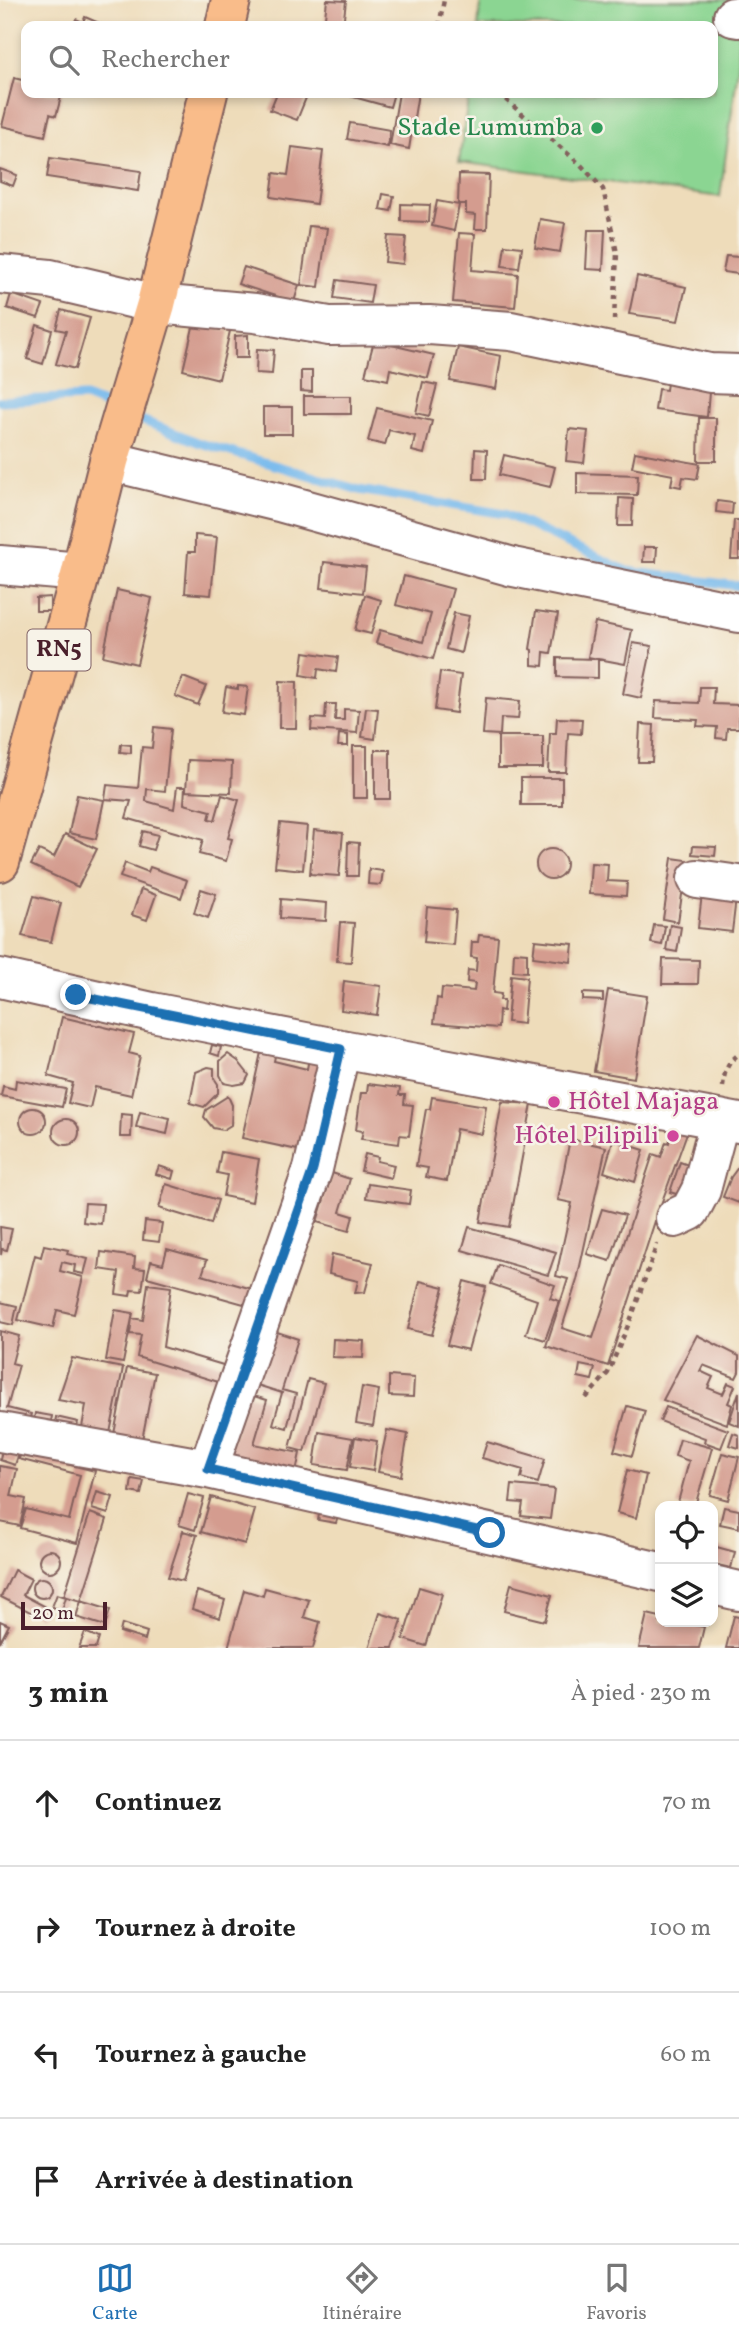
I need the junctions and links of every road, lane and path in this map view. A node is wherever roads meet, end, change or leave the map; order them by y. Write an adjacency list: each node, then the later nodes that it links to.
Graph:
1 (231, 0): 3 (highway)
2 (444, 0): 4 (path)
3 (226, 21)
4 (440, 21)
5 (207, 98): 8 (highway, RN5)
6 (504, 98): 9 (path)
7 (0, 274): 8 (street)
8 (156, 304): 9 (street); 11 (highway, RN5)
9 (611, 352): 10 (street)
10 (739, 374)
11 (112, 450): 13 (highway, RN5); 14 (street)
12 (0, 565): 13 (street)
13 (81, 572): 15 (highway, RN5)
14 (739, 613)
15 (0, 862)
16 (697, 879): 17 (street)
17 (739, 885)
18 (0, 978): 19 (street)
19 (341, 1049): 20 (street); 24 (street)
20 (730, 1121): 21 (street)
21 (675, 1218): 22 (path)
22 (586, 1398)
23 (0, 1432): 24 (street)
24 (208, 1469): 25 (street)
25 (655, 1571)
26 (718, 1586): 27 (street)
27 (739, 1591)

